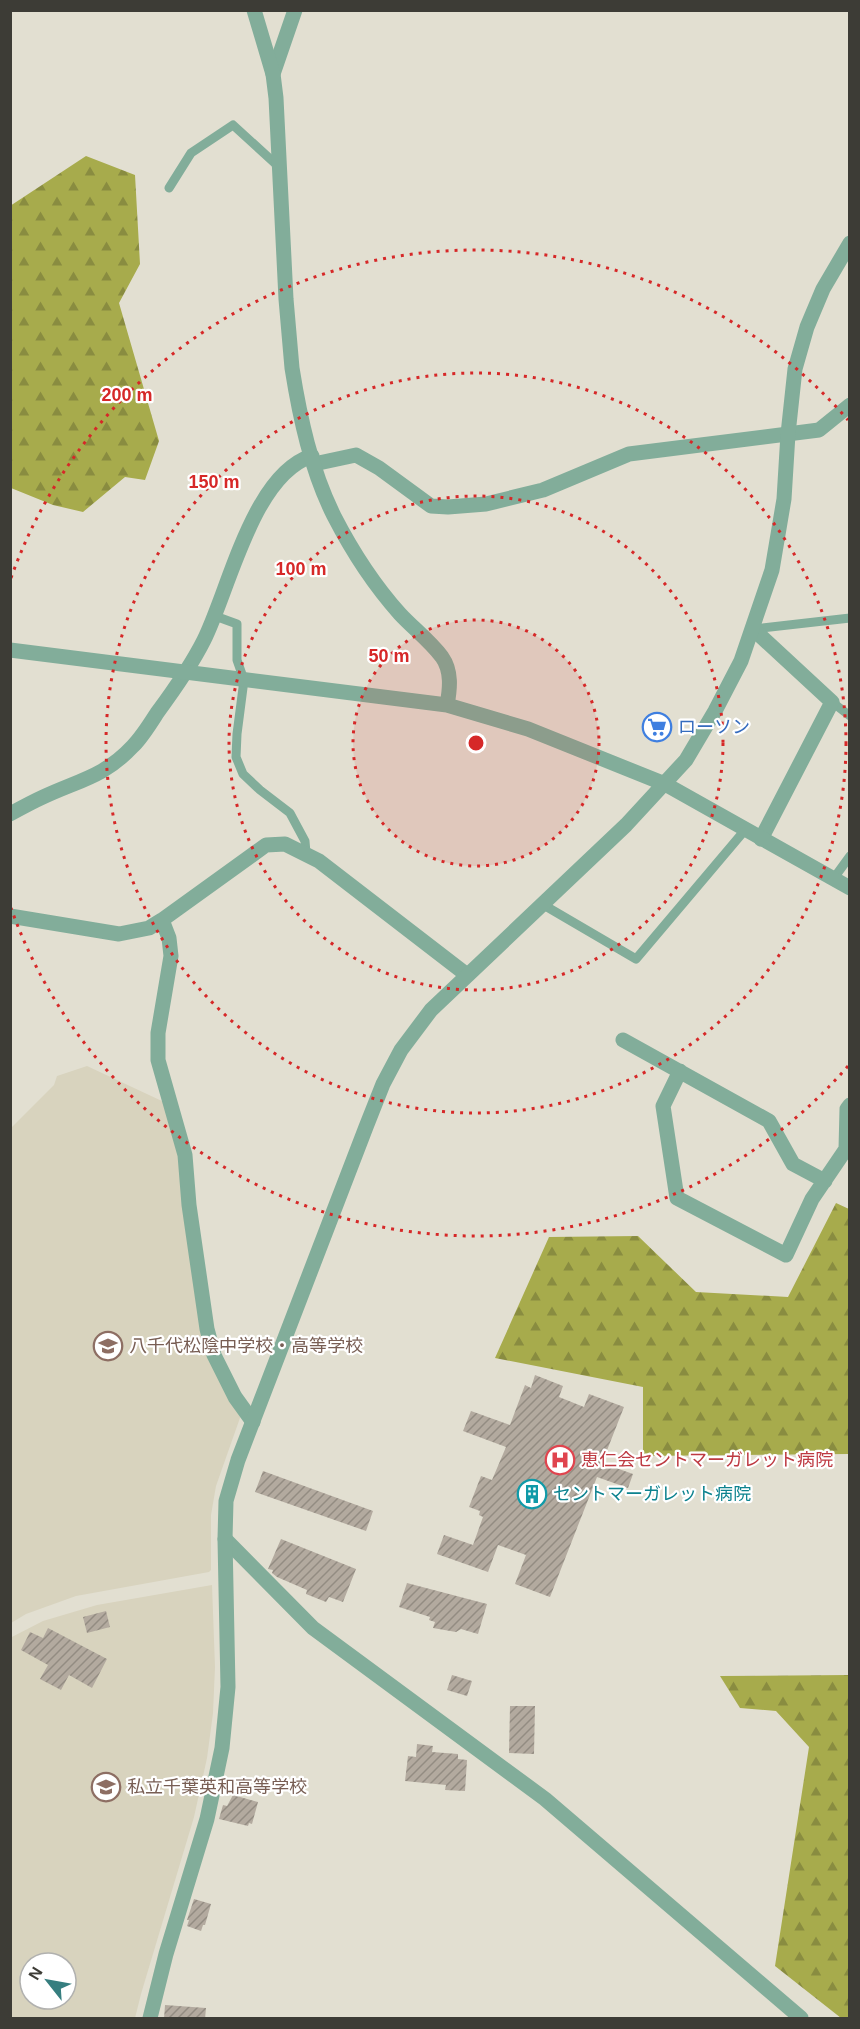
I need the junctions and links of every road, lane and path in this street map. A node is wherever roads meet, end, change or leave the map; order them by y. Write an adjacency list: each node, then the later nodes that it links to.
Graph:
1 (254, 10): 3 (street)
2 (295, 10): 3 (street)
3 (273, 74): 4 (street)
4 (279, 166): 5 (lane); 9 (street)
5 (169, 188)
6 (849, 243): 8 (street)
7 (849, 405): 8 (street)
8 (788, 434): 9 (street); 12 (street)
9 (313, 460): 10 (street); 17 (street)
10 (215, 616): 14 (street); 15 (lane)
11 (849, 618): 12 (lane)
12 (753, 629): 16 (street); 19 (street)
13 (10, 650): 14 (street)
14 (186, 673): 15 (street); 20 (street)
15 (244, 680): 17 (street); 23 (lane)
16 (832, 702): 18 (lane); 22 (street)
17 (447, 705): 19 (street)
18 (849, 716)
19 (665, 784): 21 (street); 27 (street)
20 (10, 814)
21 (745, 830): 22 (street); 27 (lane)
22 (761, 839): 25 (street)
23 (306, 853): 29 (street); 30 (street)
24 (849, 856): 25 (lane)
25 (834, 878): 26 (street)
26 (849, 888)
27 (542, 904): 30 (street)
28 (10, 916): 29 (street)
29 (162, 920): 35 (street)
30 (467, 975): 35 (street)
31 (623, 1040): 32 (street)
32 (680, 1071): 34 (street); 34 (street)
33 (849, 1105): 34 (street)
34 (825, 1180)
35 (253, 1422): 36 (street)
36 (225, 1539): 37 (street); 38 (street)
37 (150, 2019)
38 (801, 2019)

